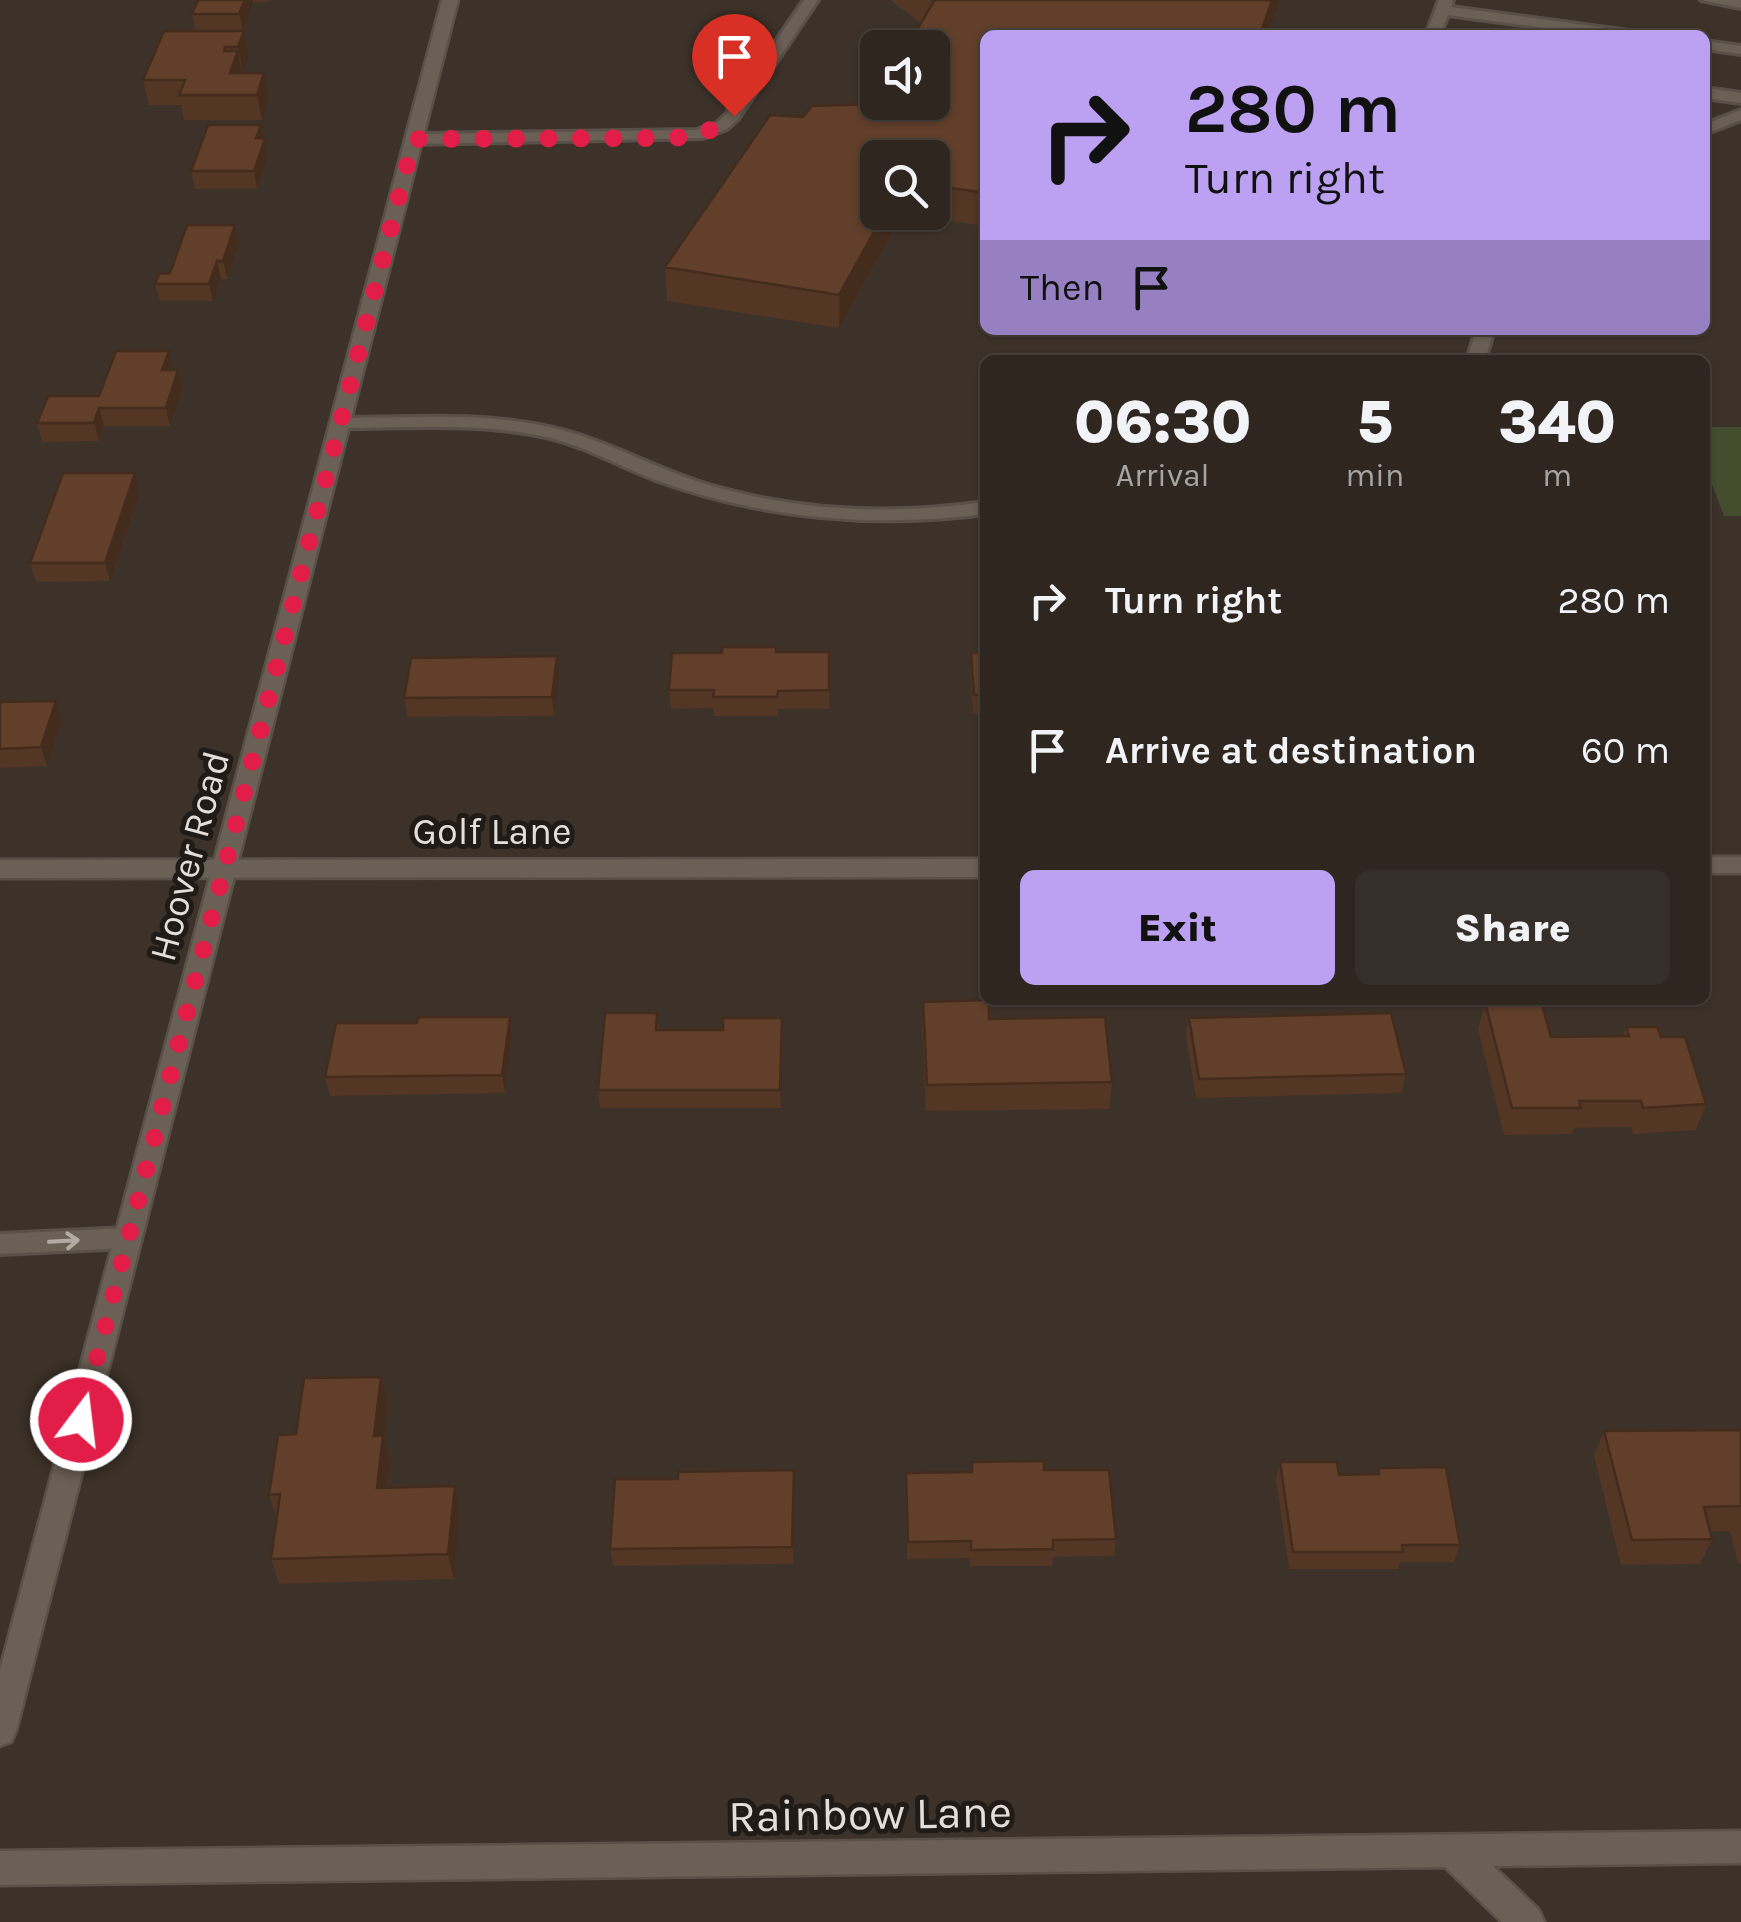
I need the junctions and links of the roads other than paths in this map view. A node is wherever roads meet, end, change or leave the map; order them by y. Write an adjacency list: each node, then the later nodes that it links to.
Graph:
1 (450, 0): 14 (street, Hoover Road)
2 (811, 0): 14 (lane)
3 (1708, 0): 4 (lane)
4 (1741, 4)
5 (1444, 5): 6 (lane); 7 (lane)
6 (1435, 30)
7 (1598, 30)
8 (1710, 46): 9 (lane)
9 (1741, 50)
10 (1710, 93): 11 (lane)
11 (1741, 98)
12 (1741, 115): 13 (lane)
13 (1710, 127)
14 (414, 139): 15 (street, Hoover Road)
15 (340, 423): 16 (lane); 21 (street, Hoover Road)
16 (980, 508)
17 (1710, 866): 18 (street)
18 (1741, 866)
19 (980, 868): 21 (street, Golf Lane)
20 (0, 869): 21 (street, Golf Lane)
21 (224, 869): 22 (street, Hoover Road)
22 (128, 1238): 23 (lane, one-way to 22); 24 (street, Hoover Road)
23 (0, 1244)
24 (12, 1638): 25 (street, Hoover Road)
25 (0, 1731)
26 (1741, 1848): 27 (street, Rainbow Lane)
27 (1452, 1851): 28 (street, Rainbow Lane); 29 (street)
28 (0, 1868)
29 (1527, 1922)

